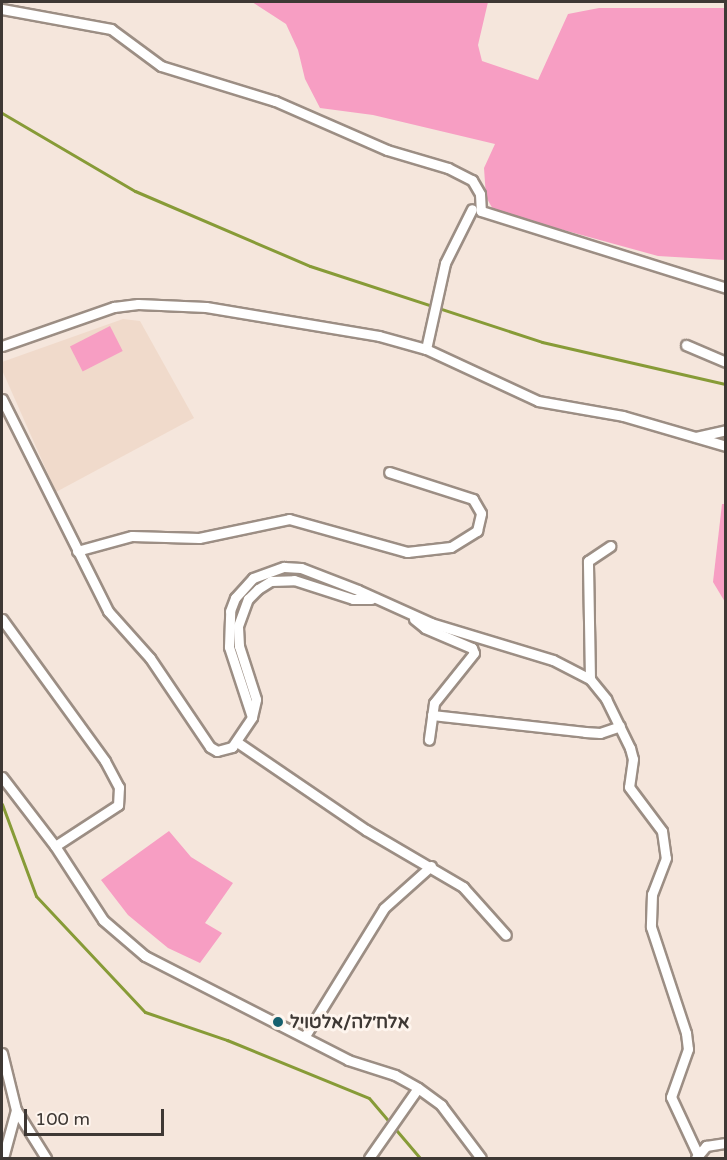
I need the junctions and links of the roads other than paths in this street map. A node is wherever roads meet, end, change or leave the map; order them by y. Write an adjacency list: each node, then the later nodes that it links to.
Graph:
1 (2, 9): 3 (street)
2 (472, 209): 6 (street)
3 (726, 288)
4 (686, 345): 7 (street)
5 (2, 346): 6 (street)
6 (426, 349): 10 (street)
7 (726, 362)
8 (2, 399): 14 (street)
9 (726, 430): 10 (street)
10 (696, 437): 11 (street)
11 (726, 446)
12 (389, 472): 14 (street)
13 (610, 546): 17 (street)
14 (77, 551): 21 (street)
15 (407, 613): 17 (street); 18 (street); 21 (street)
16 (2, 619): 23 (street)
17 (590, 679): 19 (street)
18 (432, 715): 19 (street); 20 (street)
19 (620, 726): 31 (street)
20 (429, 740)
21 (237, 742): 24 (street)
22 (2, 777): 23 (street)
23 (55, 846): 26 (street)
24 (431, 866): 25 (street); 26 (street)
25 (506, 934)
26 (304, 1036): 28 (street)
27 (2, 1053): 29 (street)
28 (418, 1088): 34 (street); 35 (street)
29 (16, 1110): 32 (street); 33 (street)
30 (726, 1143): 31 (street)
31 (697, 1157)
32 (3, 1158)
33 (45, 1158)
34 (369, 1158)
35 (481, 1158)

